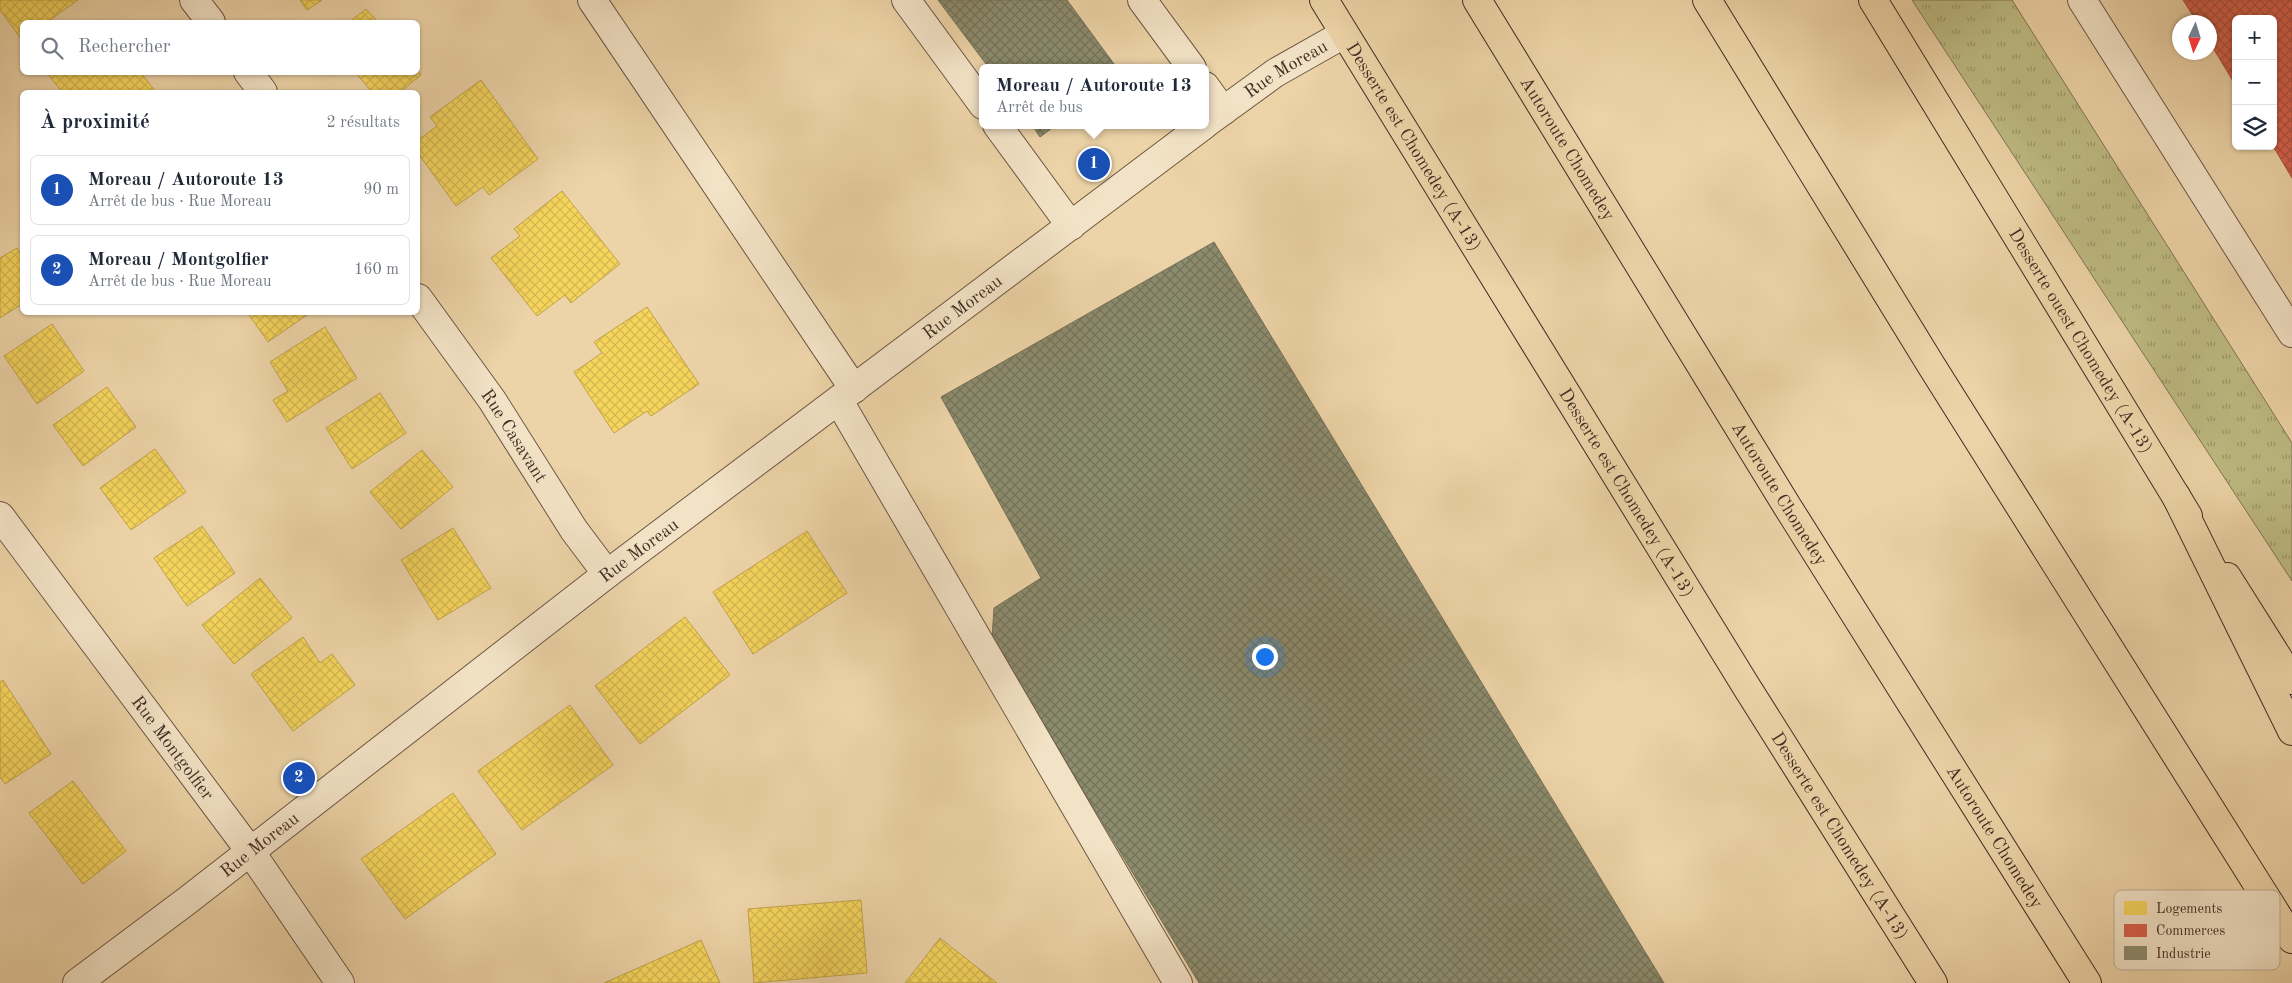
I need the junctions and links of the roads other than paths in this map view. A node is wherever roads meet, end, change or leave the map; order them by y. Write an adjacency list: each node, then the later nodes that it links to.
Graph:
1 (194, 0): 10 (street)
2 (592, 0): 22 (street)
3 (906, 0): 15 (street)
4 (1142, 0): 12 (street)
5 (1324, 0): 11 (main road, Desserte est Chomedey (A-13))
6 (1477, 0): 36 (main road, Autoroute Chomedey)
7 (1707, 0): 29 (main road)
8 (1872, 0): 23 (main road, Desserte ouest Chomedey (A-13))
9 (2082, 0): 21 (street)
10 (209, 20)
11 (1344, 34): 16 (street, Rue Moreau); 35 (main road, Desserte est Chomedey (A-13))
12 (1189, 64)
13 (250, 75): 14 (street)
14 (262, 90)
15 (979, 100)
16 (1211, 120)
17 (1000, 129): 19 (street)
18 (1199, 129): 19 (street, Rue Moreau)
19 (1071, 226): 22 (street, Rue Moreau)
20 (420, 301): 25 (street, Rue Casavant)
21 (2292, 333)
22 (846, 395): 25 (street, Rue Moreau); 34 (street)
23 (2176, 496): 26 (main road, Desserte ouest Chomedey (A-13)); 27 (main road)
24 (0, 516): 28 (street, Rue Montgolfier)
25 (607, 574): 28 (street, Rue Moreau)
26 (2292, 680)
27 (2292, 731)
28 (250, 851): 32 (street, Rue Moreau); 33 (street, Rue Montgolfier)
29 (2261, 890)
30 (2280, 920): 31 (main road)
31 (2292, 939)
32 (77, 983)
33 (340, 983)
34 (1178, 983)
35 (1933, 983)
36 (2087, 983)

